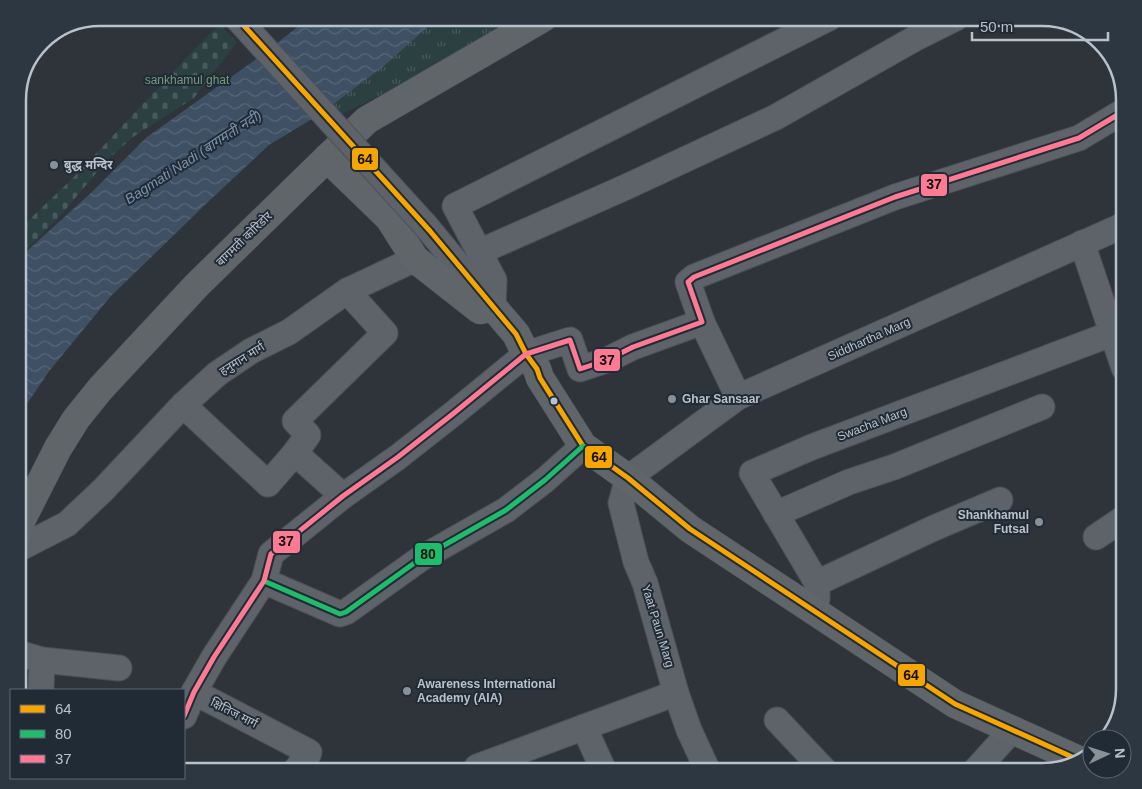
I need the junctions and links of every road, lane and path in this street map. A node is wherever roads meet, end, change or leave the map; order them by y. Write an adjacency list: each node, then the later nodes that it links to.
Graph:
1 (244, 26): 14 (street, bridge)
2 (529, 26): 6 (main road, बागमती कोरिडोर)
3 (813, 26): 7 (street)
4 (941, 26): 11 (street)
5 (1116, 116): 15 (street)
6 (327, 158): 8 (main road); 27 (main road, बागमती कोरिडोर)
7 (456, 206): 8 (street); 11 (street)
8 (389, 218): 12 (main road)
9 (1116, 228): 10 (street, Siddhartha Marg)
10 (1082, 243): 16 (street); 19 (street, Siddhartha Marg)
11 (479, 252): 14 (street)
12 (415, 258): 13 (street, हनुमान मार्ग); 14 (main road)
13 (348, 291): 20 (street, हनुमान मार्ग); 23 (street)
14 (493, 306): 18 (main road)
15 (702, 322): 18 (street); 19 (street)
16 (1116, 326)
17 (1116, 332): 28 (street, Swacha Marg)
18 (532, 361): 22 (main road); 25 (street)
19 (738, 397): 24 (street, Siddhartha Marg)
20 (183, 405): 23 (street); 31 (street, हनुमान मार्ग)
21 (1042, 407): 28 (street)
22 (583, 446): 24 (main road); 32 (street)
23 (295, 453): 25 (street)
24 (628, 478): 34 (main road); 40 (street, Yaat Paun Marg)
25 (343, 496): 32 (street)
26 (1000, 500): 33 (street)
27 (26, 513)
28 (776, 514): 33 (street, Swacha Marg)
29 (1116, 523): 30 (street)
30 (1096, 537)
31 (26, 545)
32 (264, 582): 39 (street)
33 (817, 583): 34 (street)
34 (816, 612): 44 (main road)
35 (26, 655): 36 (street)
36 (42, 660): 37 (street); 38 (street)
37 (119, 668)
38 (41, 689)
39 (194, 692): 41 (street); 46 (street, क्षितिज मार्ग)
40 (676, 693): 43 (street); 49 (street, Yaat Paun Marg)
41 (185, 714)
42 (777, 720): 50 (street)
43 (584, 727): 47 (street); 48 (street)
44 (1013, 729): 45 (main road); 51 (street)
45 (1072, 757)
46 (301, 763)
47 (490, 763)
48 (600, 763)
49 (704, 763)
50 (818, 763)
51 (983, 763)

